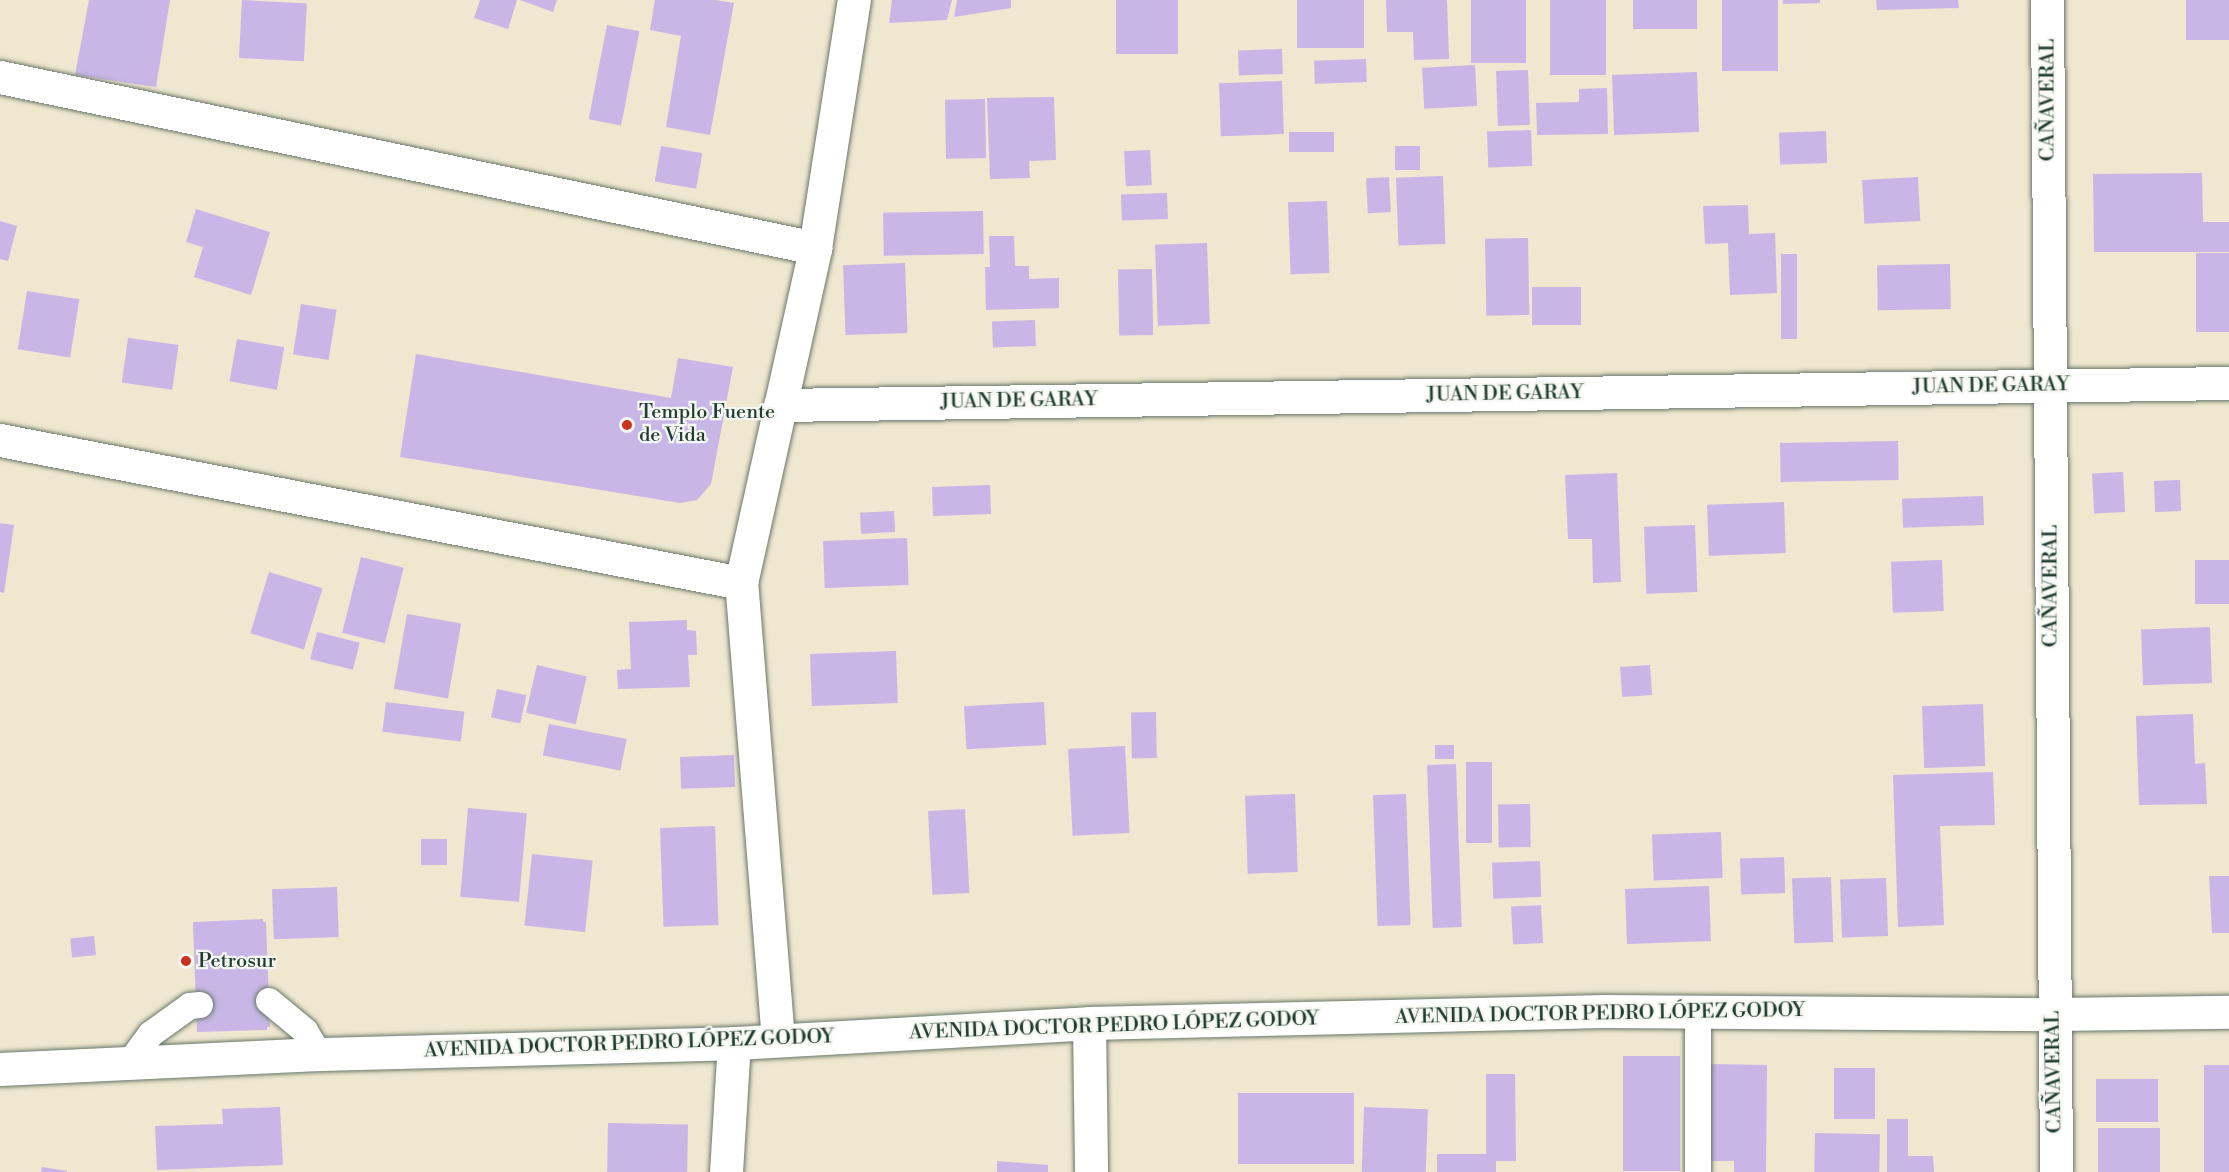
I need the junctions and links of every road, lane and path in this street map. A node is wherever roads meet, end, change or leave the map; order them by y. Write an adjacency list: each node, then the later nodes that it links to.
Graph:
1 (854, 0): 4 (street)
2 (2047, 0): 6 (street, CAÑAVERAL)
3 (0, 77): 4 (street)
4 (815, 248): 7 (street)
5 (2229, 383): 6 (street, JUAN DE GARAY)
6 (2050, 385): 7 (street, JUAN DE GARAY); 14 (street, CAÑAVERAL)
7 (780, 405): 9 (street)
8 (0, 440): 9 (street)
9 (741, 583): 16 (street)
10 (269, 1001): 18 (lane)
11 (200, 1005): 19 (lane)
12 (1698, 1012): 14 (street, AVENIDA DOCTOR PEDRO LÓPEZ GODOY); 15 (street, AVENIDA DOCTOR PEDRO LÓPEZ GODOY); 23 (lane)
13 (2229, 1012): 14 (street, AVENIDA DOCTOR PEDRO LÓPEZ GODOY)
14 (2053, 1014): 24 (street, CAÑAVERAL)
15 (1089, 1023): 16 (street, AVENIDA DOCTOR PEDRO LÓPEZ GODOY); 22 (street)
16 (778, 1040): 17 (street, AVENIDA DOCTOR PEDRO LÓPEZ GODOY)
17 (734, 1043): 18 (street, AVENIDA DOCTOR PEDRO LÓPEZ GODOY); 21 (street)
18 (319, 1054): 19 (street, AVENIDA DOCTOR PEDRO LÓPEZ GODOY)
19 (129, 1064): 20 (street, AVENIDA DOCTOR PEDRO LÓPEZ GODOY)
20 (0, 1069)
21 (726, 1172)
22 (1091, 1172)
23 (1698, 1172)
24 (2056, 1172)

